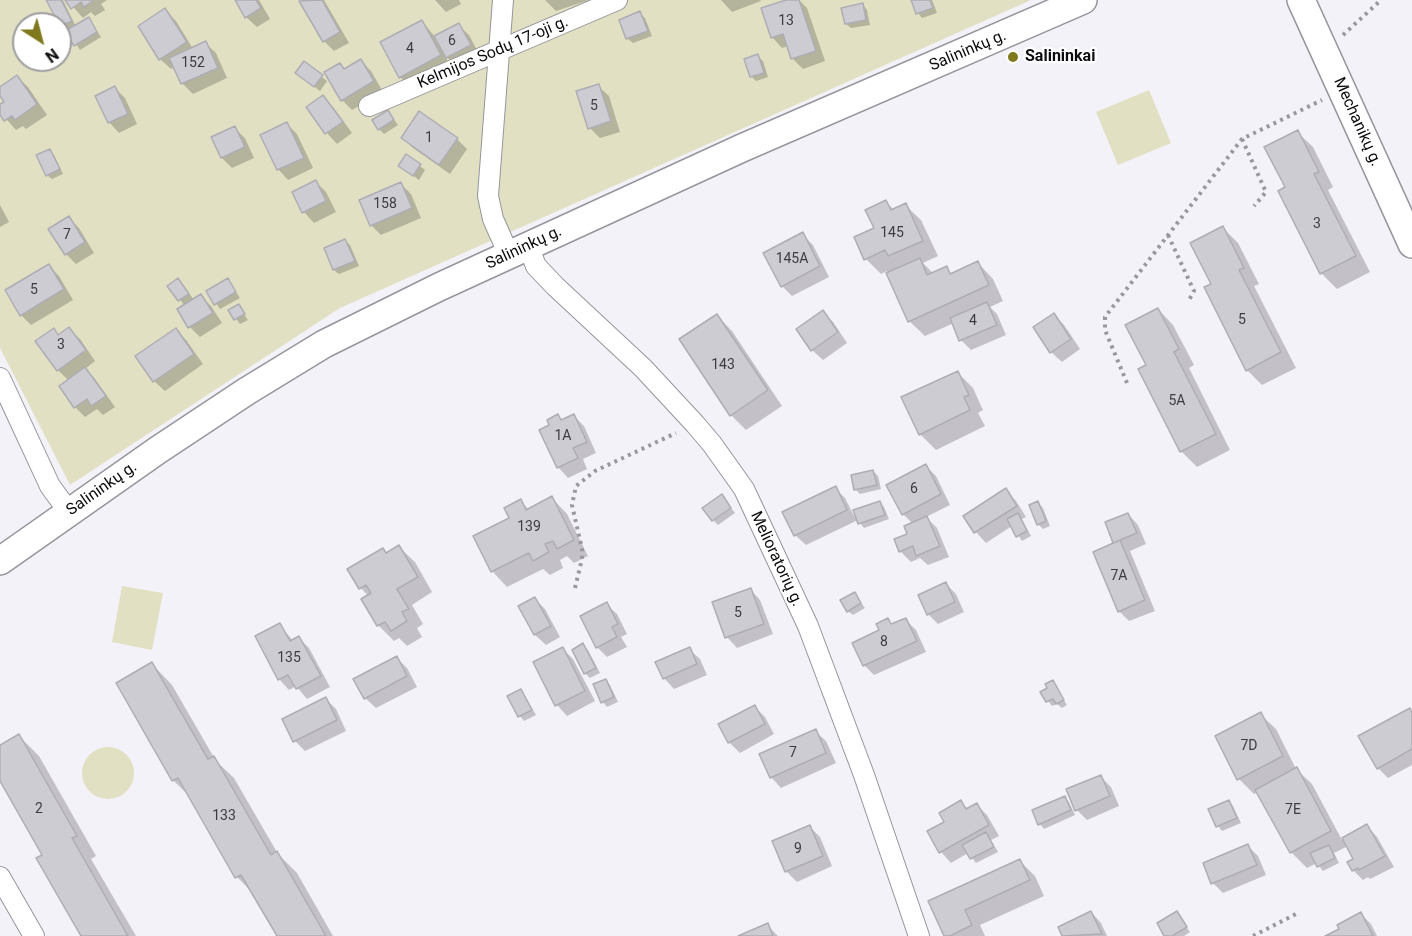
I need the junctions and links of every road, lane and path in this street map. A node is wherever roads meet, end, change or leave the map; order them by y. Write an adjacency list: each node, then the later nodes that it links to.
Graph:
1 (503, 0): 7 (street, Melioratorių g.)
2 (617, 0): 7 (street, Kelmijos Sodų 17-oji g.)
3 (1083, 0): 14 (main road, Salininkų g.)
4 (1301, 0): 6 (main road, Mechanikų g.)
5 (1381, 0): 6 (path)
6 (1325, 51): 8 (main road, Mechanikų g.)
7 (499, 52): 9 (street, Kelmijos Sodų 17-oji g.); 14 (street, Melioratorių g.)
8 (1342, 90): 10 (path); 13 (main road, Mechanikų g.)
9 (369, 106)
10 (1242, 138): 11 (path); 12 (path)
11 (1254, 206)
12 (1168, 235): 15 (path); 17 (path)
13 (1412, 244)
14 (518, 251): 18 (street, Melioratorių g.); 19 (main road, Salininkų g.)
15 (1189, 300)
16 (0, 378): 19 (street)
17 (1127, 382)
18 (696, 424): 21 (path); 25 (street, Melioratorių g.)
19 (69, 512): 20 (main road, Salininkų g.)
20 (0, 561)
21 (575, 588)
22 (0, 877): 24 (street)
23 (1298, 913): 26 (path)
24 (34, 936)
25 (919, 936)
26 (1253, 936)

